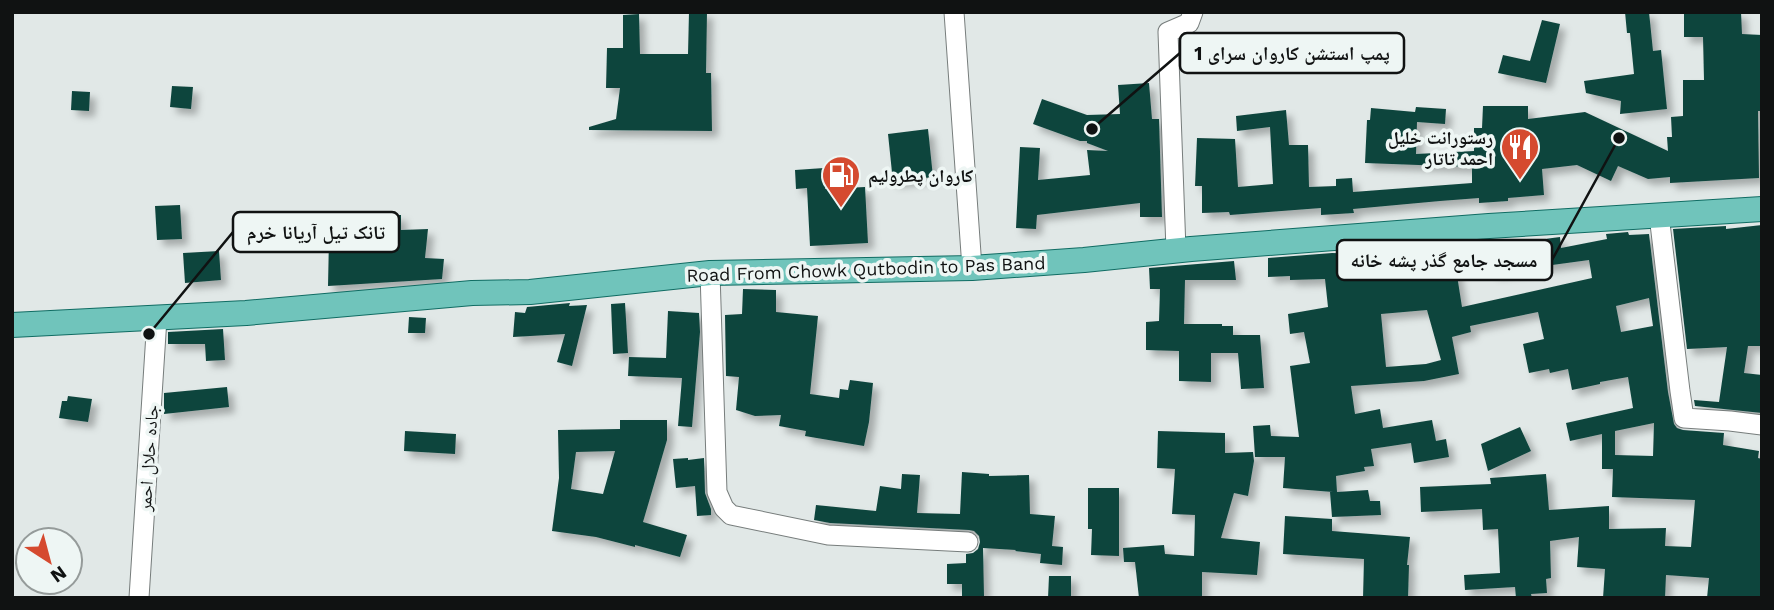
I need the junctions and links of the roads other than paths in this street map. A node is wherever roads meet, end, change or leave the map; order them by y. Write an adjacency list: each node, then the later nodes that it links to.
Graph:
1 (954, 12): 6 (street)
2 (1193, 12): 5 (street)
3 (1762, 209): 4 (main road, Road From Chowk Qutbodin to Pas Band)
4 (1659, 215): 5 (main road, Road From Chowk Qutbodin to Pas Band); 10 (street)
5 (1176, 250): 6 (main road, Road From Chowk Qutbodin to Pas Band)
6 (972, 268): 7 (main road, Road From Chowk Qutbodin to Pas Band)
7 (710, 273): 8 (main road, Road From Chowk Qutbodin to Pas Band); 11 (street)
8 (156, 317): 9 (main road, Road From Chowk Qutbodin to Pas Band); 12 (street, جاده حلال احمر)
9 (12, 325)
10 (1762, 425)
11 (968, 542)
12 (139, 598)

